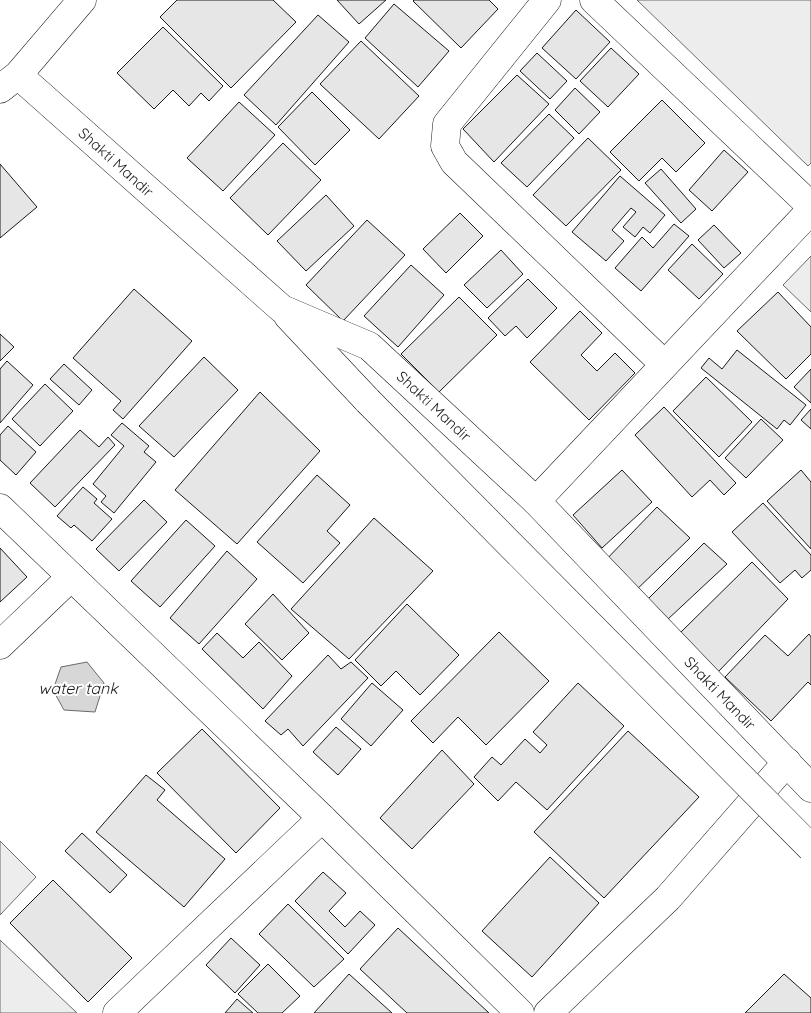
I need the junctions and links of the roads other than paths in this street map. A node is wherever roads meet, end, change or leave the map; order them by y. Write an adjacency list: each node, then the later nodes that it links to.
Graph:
1 (82, 0): 4 (street)
2 (547, 0): 8 (street)
3 (594, 0): 5 (street)
4 (9, 82): 7 (street, Shakti Mandir)
5 (811, 206)
6 (811, 210): 8 (street)
7 (282, 310): 9 (street, Shakti Mandir); 16 (street, bridge)
8 (664, 364): 9 (street)
9 (536, 501): 13 (street, Shakti Mandir)
10 (0, 508): 11 (street)
11 (71, 577): 12 (street); 15 (street)
12 (0, 645)
13 (786, 762): 14 (street, Shakti Mandir); 19 (street)
14 (811, 788)
15 (322, 818): 17 (street); 18 (street)
16 (811, 848)
17 (117, 1013)
18 (520, 1013)
19 (548, 1013)

